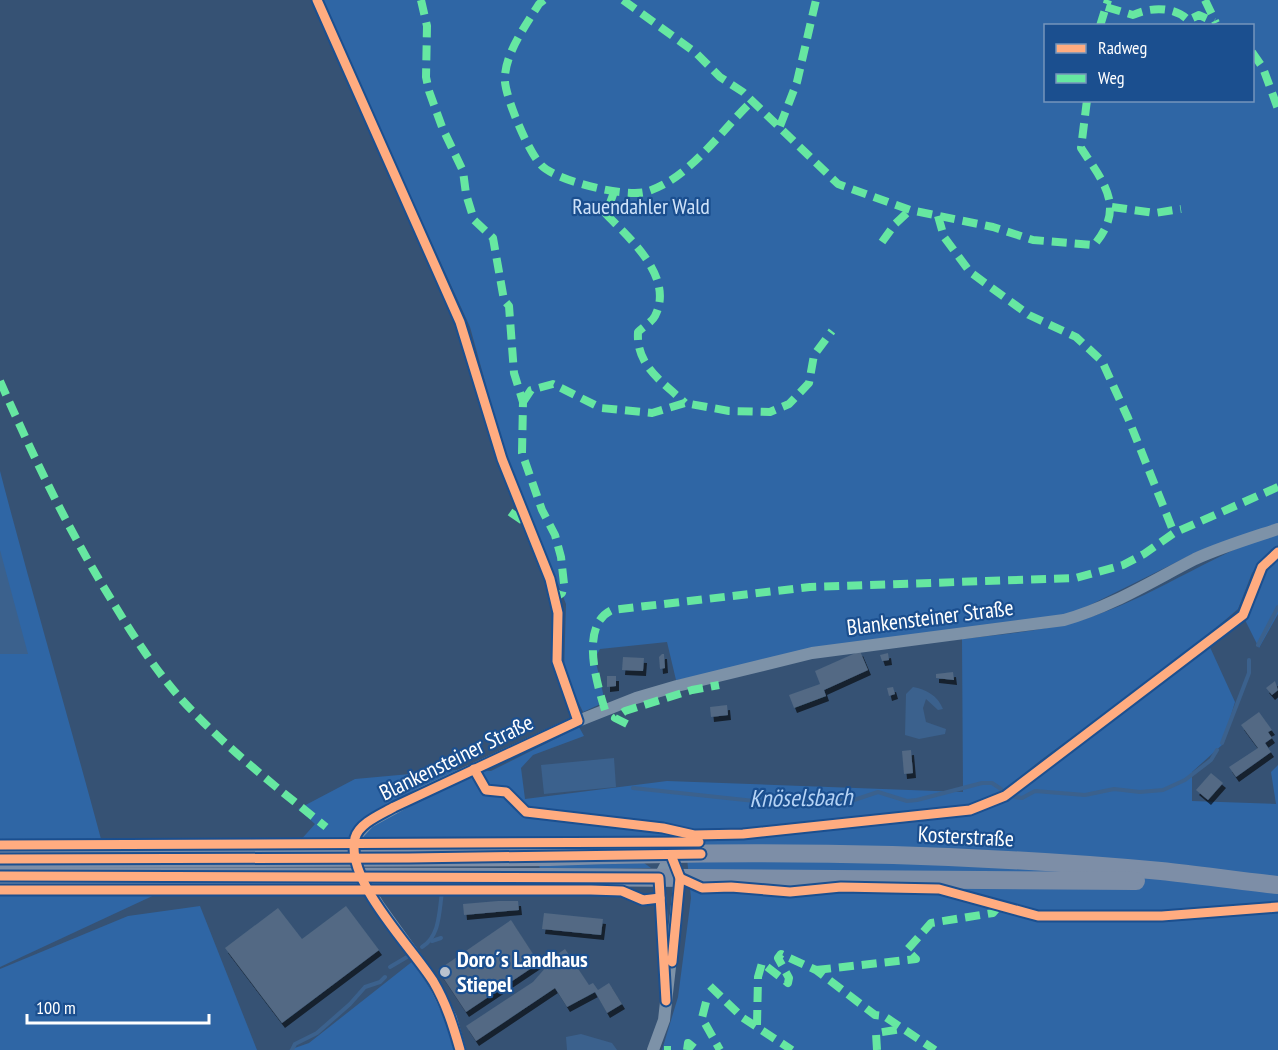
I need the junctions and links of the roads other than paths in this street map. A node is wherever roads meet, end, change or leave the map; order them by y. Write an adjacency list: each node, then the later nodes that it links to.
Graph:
1 (1278, 529): 10 (street, Blankensteiner Straße)
2 (671, 855): 3 (main road, Kosterstraße, bridge); 5 (street); 6 (street); 7 (main road, Kosterstraße)
3 (0, 859)
4 (0, 876): 5 (main road, Kosterstraße, bridge)
5 (659, 878): 6 (main road, Kosterstraße); 9 (street)
6 (680, 878): 7 (main road, Kosterstraße); 9 (street)
7 (1245, 882): 8 (main road, Kosterstraße)
8 (1278, 885)
9 (666, 1001): 11 (street)
10 (460, 1050)
11 (653, 1050)

